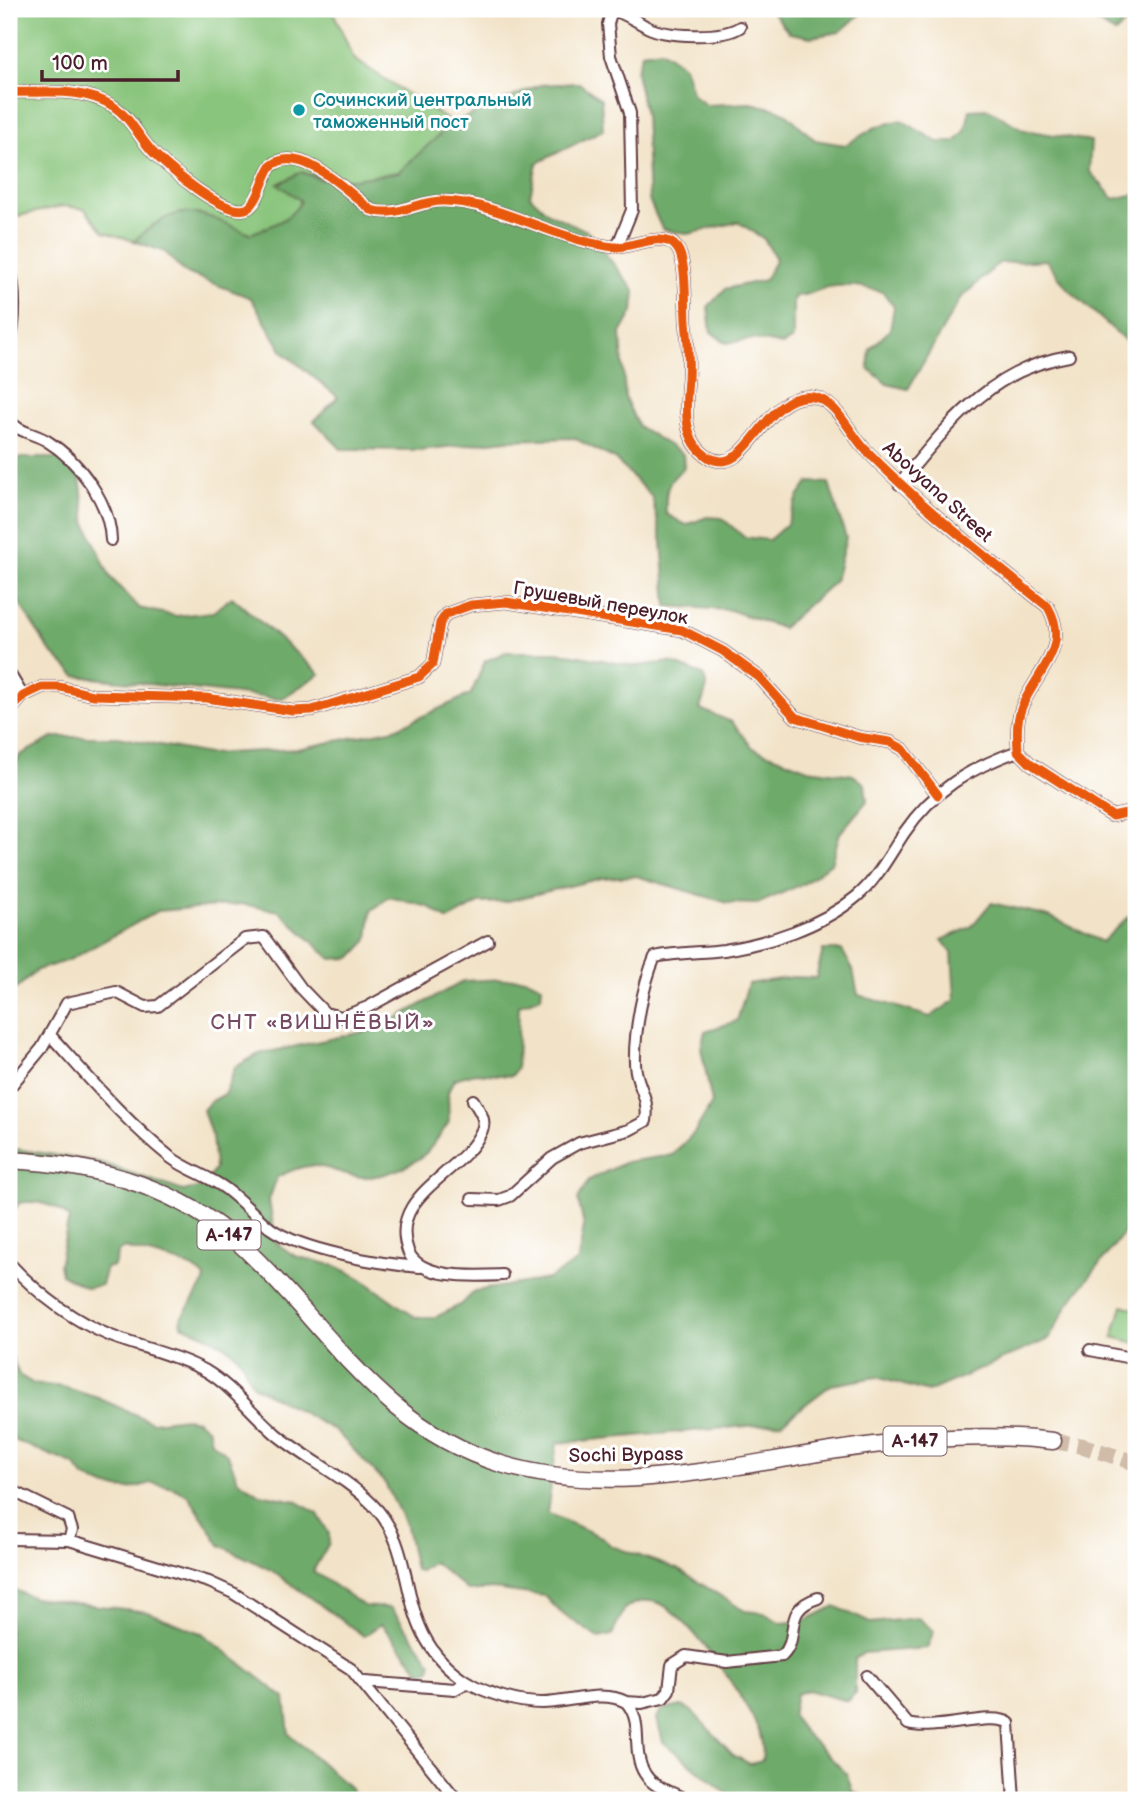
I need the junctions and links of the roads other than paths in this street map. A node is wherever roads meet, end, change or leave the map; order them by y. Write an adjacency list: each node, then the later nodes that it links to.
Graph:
1 (612, 9): 2 (street); 4 (street)
2 (740, 27)
3 (9, 92): 4 (street, Abovyana Street)
4 (617, 247): 9 (street, Abovyana Street)
5 (9, 262): 6 (street)
6 (9, 349)
7 (1069, 356): 9 (street)
8 (9, 419): 10 (street)
9 (899, 484): 14 (street, Abovyana Street)
10 (111, 540)
11 (9, 673): 12 (street)
12 (23, 696): 13 (street); 15 (street, Грушевый переулок)
13 (9, 712)
14 (1018, 751): 15 (street); 16 (street)
15 (937, 795): 22 (street)
16 (1136, 811)
17 (488, 941): 18 (street)
18 (50, 1035): 19 (street); 24 (street)
19 (9, 1088)
20 (473, 1100): 24 (street)
21 (9, 1160): 28 (highway, Sochi Bypass / А-147)
22 (472, 1199)
23 (9, 1263): 35 (street)
24 (420, 1266): 25 (street)
25 (502, 1275)
26 (1090, 1350): 27 (street)
27 (1136, 1359)
28 (1053, 1441)
29 (9, 1489): 31 (street)
30 (9, 1539): 31 (street)
31 (69, 1540): 34 (street)
32 (818, 1598): 36 (street)
33 (867, 1676): 39 (street)
34 (365, 1682): 35 (street); 37 (street)
35 (468, 1682): 36 (street)
36 (626, 1702): 38 (street)
37 (457, 1800)
38 (686, 1800)
39 (1014, 1800)

